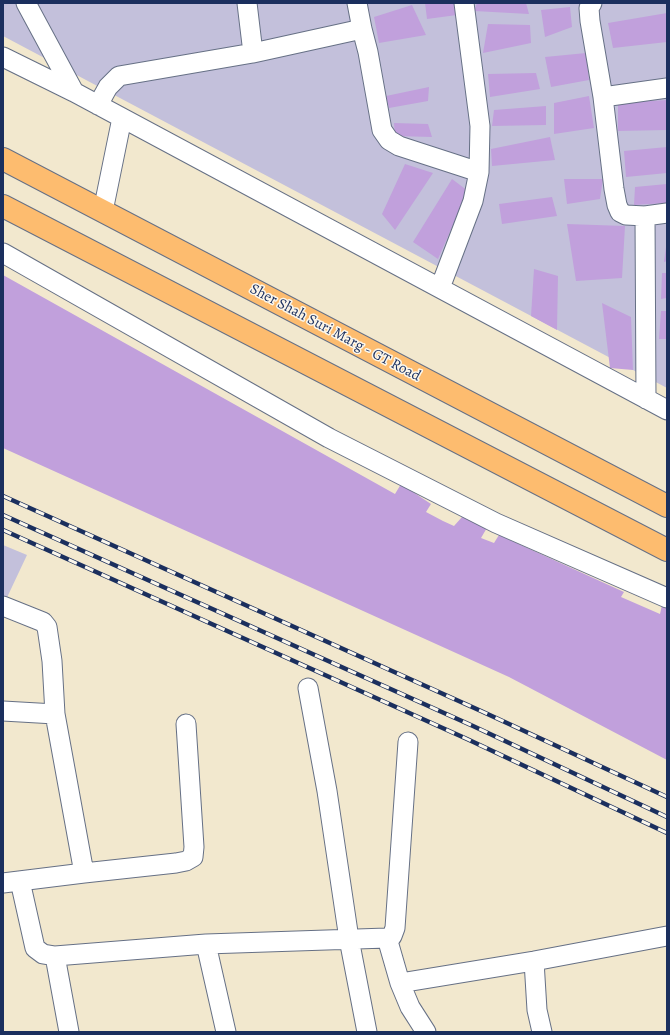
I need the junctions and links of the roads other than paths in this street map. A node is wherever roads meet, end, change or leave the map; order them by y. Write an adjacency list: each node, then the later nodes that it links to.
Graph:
1 (26, 3): 10 (street)
2 (247, 3): 7 (street)
3 (357, 3): 6 (street)
4 (464, 3): 15 (street)
5 (592, 3): 11 (street)
6 (362, 29): 7 (street); 15 (street)
7 (253, 53): 12 (street)
8 (3, 57): 10 (street)
9 (667, 88): 11 (street)
10 (74, 92): 12 (street)
11 (603, 98): 19 (street)
12 (98, 105): 13 (street)
13 (122, 118): 17 (street); 21 (street)
14 (3, 159): 17 (main road, Sher Shah Suri Marg - GT Road)
15 (479, 172): 21 (street)
16 (3, 206): 25 (main road)
17 (103, 211): 24 (main road, Sher Shah Suri Marg - GT Road)
18 (667, 213): 19 (street)
19 (645, 216): 22 (street)
20 (3, 253): 26 (street)
21 (440, 288): 22 (street)
22 (646, 399): 23 (street)
23 (667, 410)
24 (667, 506)
25 (667, 550)
26 (667, 598)
27 (3, 606): 30 (street)
28 (308, 688): 37 (street)
29 (3, 711): 30 (street)
30 (55, 714): 33 (street)
31 (186, 724): 33 (street)
32 (408, 742): 36 (street)
33 (84, 873): 34 (street)
34 (11, 882): 39 (street)
35 (667, 936): 40 (street)
36 (387, 938): 37 (street); 41 (street)
37 (349, 939): 38 (street); 44 (street)
38 (206, 944): 39 (street); 43 (street)
39 (55, 956): 42 (street)
40 (534, 961): 41 (street); 46 (street)
41 (400, 984): 45 (street)
42 (69, 1032)
43 (226, 1032)
44 (367, 1032)
45 (426, 1032)
46 (542, 1032)

